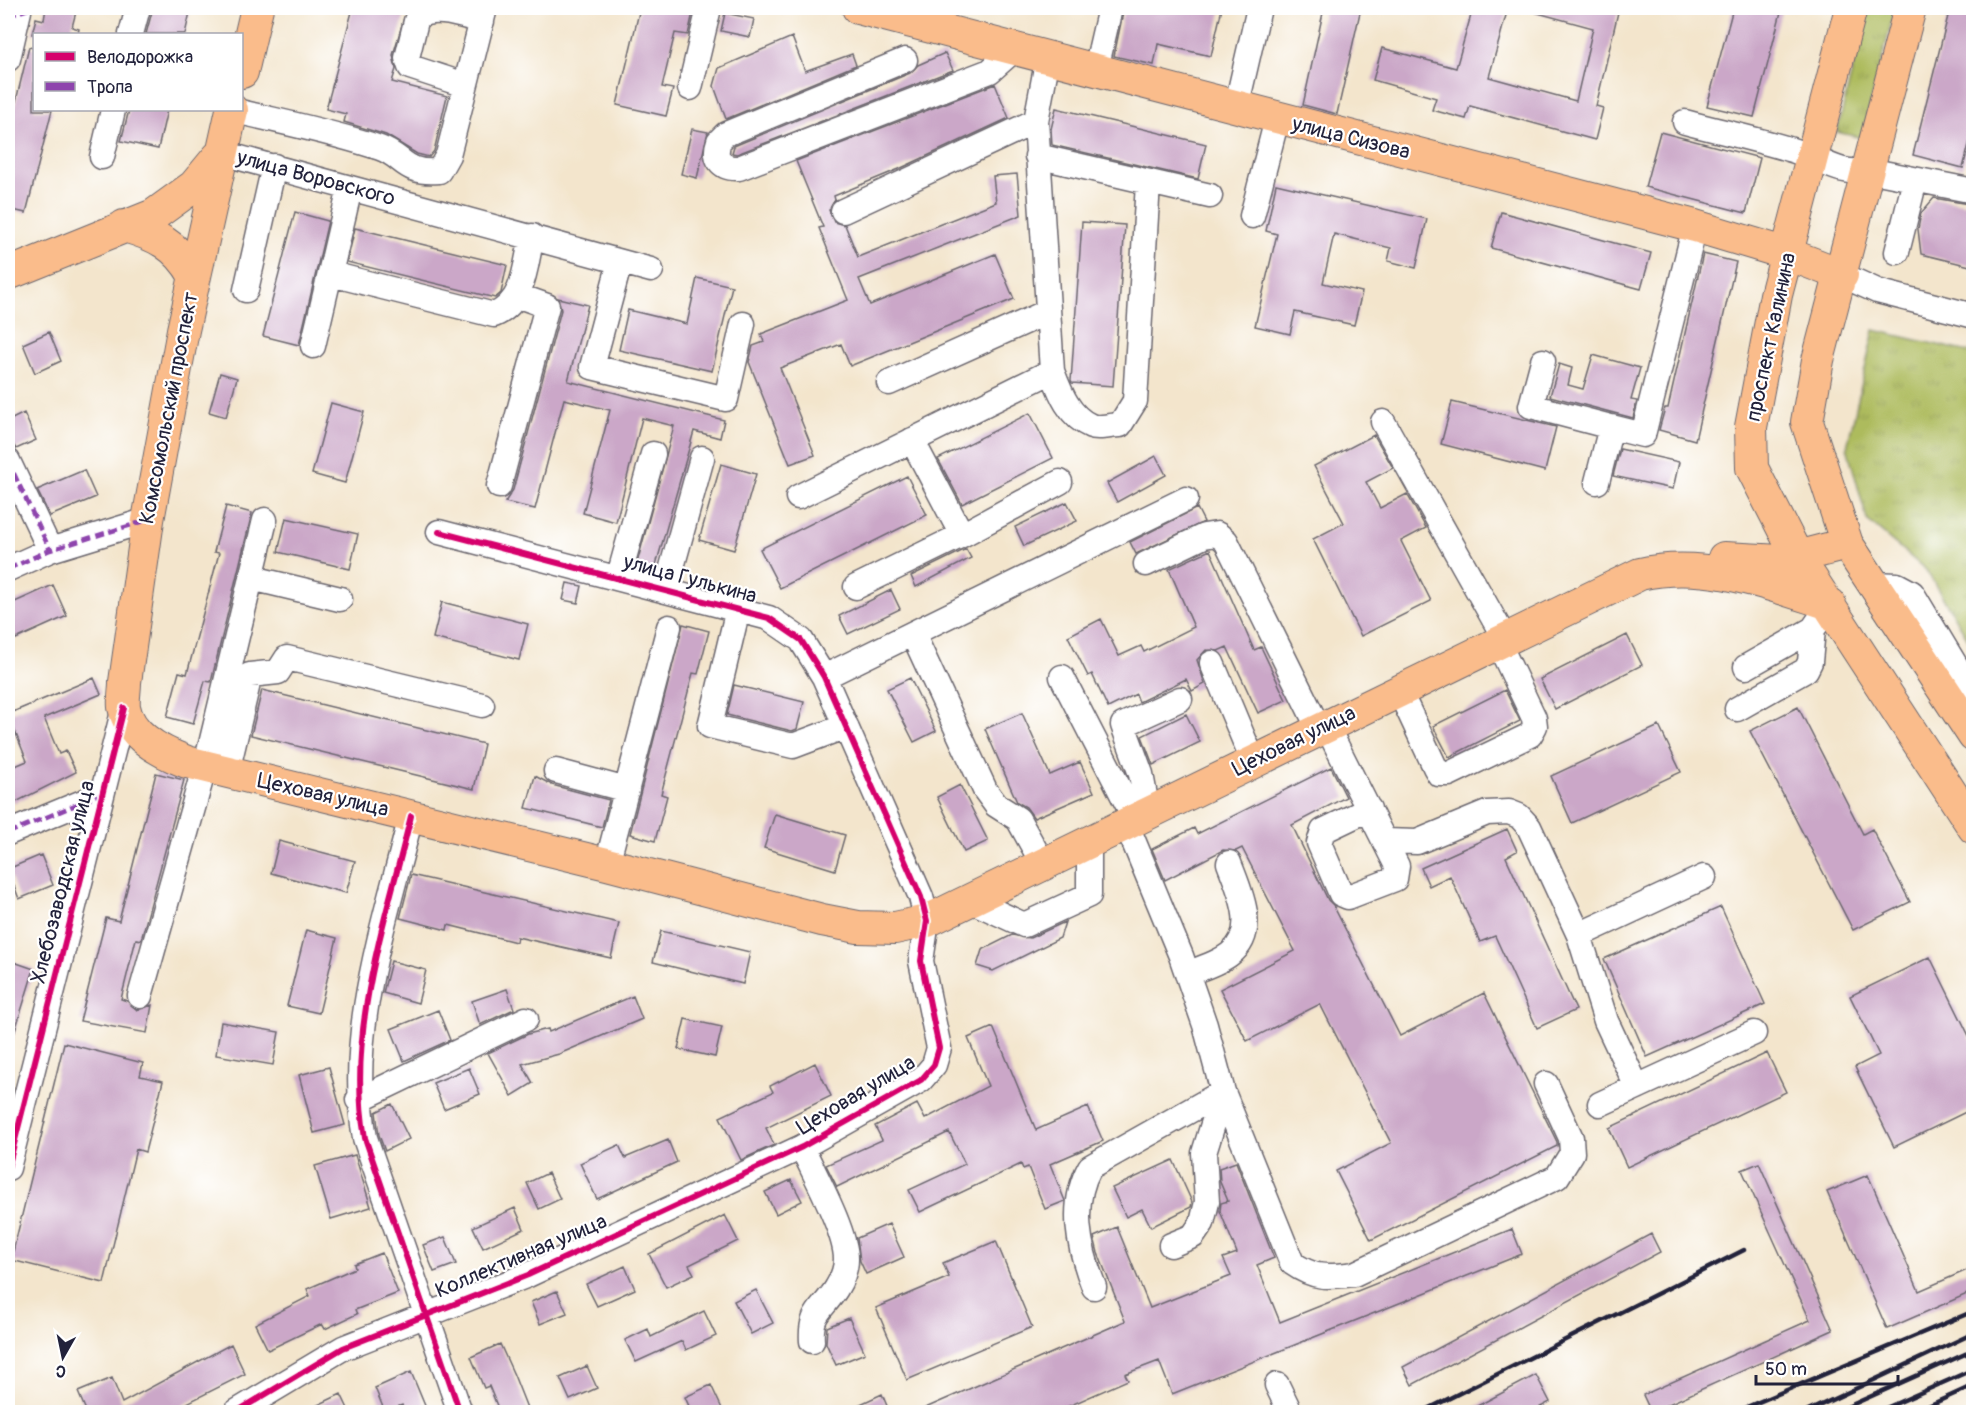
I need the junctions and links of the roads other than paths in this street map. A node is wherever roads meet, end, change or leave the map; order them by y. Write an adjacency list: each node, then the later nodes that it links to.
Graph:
1 (138, 8): 12 (street)
2 (257, 8): 17 (main road)
3 (709, 8): 20 (street)
4 (858, 8): 11 (main road, улица Сизова)
5 (1110, 8): 18 (street)
6 (1259, 8): 21 (street)
7 (1851, 8): 31 (main road, проспект Калинина)
8 (1910, 8): 33 (main road)
9 (19, 11): 15 (street)
10 (483, 14): 19 (street); 19 (street)
11 (913, 14): 13 (main road, улица Сизова)
12 (131, 33)
13 (1016, 48): 14 (main road, улица Сизова); 16 (street)
14 (1048, 57): 18 (main road, улица Сизова); 26 (street)
15 (8, 59)
16 (905, 60)
17 (243, 68)
18 (1096, 69): 21 (main road, улица Сизова)
19 (465, 85): 24 (street)
20 (690, 88)
21 (1236, 108): 25 (main road, улица Сизова)
22 (113, 111): 30 (street)
23 (232, 111): 28 (main road, Комсомольский проспект)
24 (236, 111)
25 (1277, 119): 40 (street); 42 (main road, улица Сизова)
26 (1036, 121): 29 (street); 39 (street)
27 (1685, 122): 31 (street)
28 (222, 153): 32 (street, улица Воровского); 41 (main road, улица Воровского); 50 (main road, Комсомольский проспект)
29 (1037, 156): 35 (street); 54 (street)
30 (102, 157)
31 (1812, 158): 33 (street); 45 (main road, проспект Калинина)
32 (274, 166): 36 (street, улица Воровского); 52 (street)
33 (1868, 170): 34 (street); 51 (main road)
34 (1914, 180): 37 (street); 44 (street)
35 (1148, 183): 38 (street); 59 (street)
36 (350, 188): 43 (street, улица Воровского); 49 (street)
37 (1964, 189)
38 (1210, 196)
39 (843, 212)
40 (1252, 216)
41 (124, 226): 48 (main road, улица Воровского); 50 (main road)
42 (1695, 226): 45 (main road, улица Сизова); 62 (street)
43 (532, 236): 46 (street, улица Воровского); 53 (street)
44 (1897, 252)
45 (1788, 254): 51 (main road, улица Сизова); 78 (main road, проспект Калинина)
46 (620, 262): 47 (street, улица Воровского); 56 (street)
47 (651, 270)
48 (8, 274)
49 (331, 274): 53 (street); 57 (street)
50 (194, 275): 72 (main road, Комсомольский проспект)
51 (1842, 275): 55 (street); 76 (main road)
52 (246, 290)
53 (519, 296): 69 (street)
54 (1047, 312): 59 (street); 60 (street)
55 (1974, 316)
56 (743, 324)
57 (313, 346)
58 (1543, 361): 62 (street)
59 (1052, 371): 63 (street)
60 (889, 383)
61 (1383, 422): 92 (street)
62 (1611, 427): 68 (street)
63 (912, 440): 70 (street); 75 (street)
64 (653, 454): 82 (street)
65 (702, 458): 86 (street)
66 (8, 461): 77 (street)
67 (1060, 482): 75 (street)
68 (1597, 482)
69 (499, 486)
70 (798, 496)
71 (1186, 500): 91 (street)
72 (148, 520): 77 (street); 101 (main road, Комсомольский проспект)
73 (265, 520): 83 (street)
74 (439, 532): 82 (street, улица Гулькина)
75 (962, 535): 85 (street)
76 (1847, 544): 78 (main road, Цеховая улица); 84 (main road)
77 (50, 550): 80 (street)
78 (1798, 558): 81 (main road, Цеховая улица); 89 (main road, проспект Калинина)
79 (1146, 564): 104 (street)
80 (8, 569)
81 (1664, 569): 89 (main road, Цеховая улица); 92 (main road, Цеховая улица)
82 (619, 576): 86 (street, улица Гулькина)
83 (252, 578): 87 (street); 107 (street)
84 (1873, 584): 89 (main road); 98 (street); 105 (main road)
85 (856, 587)
86 (666, 589): 88 (street, улица Гулькина)
87 (340, 599)
88 (738, 609): 95 (street, улица Гулькина); 103 (street)
89 (1821, 616): 94 (street); 102 (street); 114 (main road, проспект Калинина)
90 (669, 627): 109 (street)
91 (913, 634): 95 (street); 120 (street)
92 (1502, 641): 97 (main road, Цеховая улица); 97 (street)
93 (1212, 663): 106 (street)
94 (1746, 667)
95 (824, 677): 103 (street, улица Гулькина)
96 (1062, 677): 113 (street)
97 (1399, 690): 104 (main road, Цеховая улица)
98 (1974, 696)
99 (1180, 699): 113 (street)
100 (482, 705): 107 (street)
101 (124, 708): 107 (main road, Цеховая улица); 110 (street, Хлебозаводская улица)
102 (1737, 709)
103 (846, 726): 123 (street, улица Гулькина)
104 (1323, 727): 106 (main road, Цеховая улица); 111 (street)
105 (1974, 736)
106 (1253, 761): 113 (main road, Цеховая улица)
107 (215, 769): 112 (main road, Цеховая улица); 126 (street)
108 (556, 771): 109 (street)
109 (627, 790): 119 (street)
110 (102, 794): 115 (street); 135 (street, Хлебозаводская улица)
111 (1369, 809): 117 (street); 117 (street)
112 (411, 816): 119 (main road, Цеховая улица); 132 (street)
113 (1138, 818): 116 (main road, Цеховая улица); 125 (street)
114 (1974, 828)
115 (8, 833)
116 (1089, 841): 120 (main road, Цеховая улица); 122 (street)
117 (1385, 841): 124 (street)
118 (1229, 863): 125 (street)
119 (608, 864): 123 (main road, Цеховая улица)
120 (1043, 864): 122 (main road, Цеховая улица)
121 (1704, 877): 124 (street)
122 (970, 900): 123 (main road, Цеховая улица)
123 (927, 921): 134 (street, Цеховая улица)
124 (1579, 935): 130 (street)
125 (1187, 974): 131 (street)
126 (140, 996)
127 (526, 1019): 132 (street)
128 (1754, 1033): 130 (street)
129 (1546, 1084): 131 (street)
130 (1636, 1087): 133 (street)
131 (1223, 1092): 137 (street); 138 (street)
132 (358, 1100): 139 (street)
133 (1600, 1104)
134 (802, 1147): 136 (street, Цеховая улица); 140 (street)
135 (8, 1168)
136 (725, 1183): 139 (street, Коллективная улица)
137 (1171, 1245)
138 (1094, 1287)
139 (424, 1315): 142 (street, Коллективная улица); 143 (street)
140 (812, 1341)
141 (1278, 1385): 144 (street)
142 (236, 1413)
143 (460, 1413)
144 (1290, 1413)

